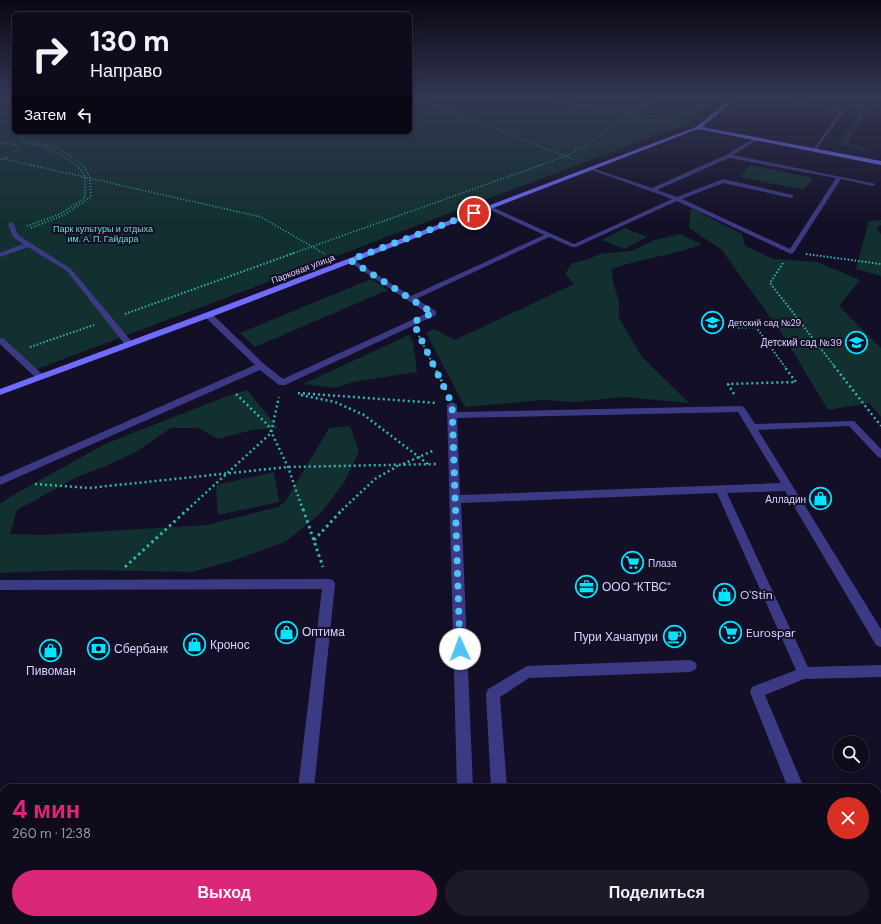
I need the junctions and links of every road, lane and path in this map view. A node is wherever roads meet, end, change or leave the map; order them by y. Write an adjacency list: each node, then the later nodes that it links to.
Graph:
1 (20, 139): 9 (path)
2 (24, 139): 20 (path)
3 (523, 139): 12 (path)
4 (595, 139): 12 (path)
5 (668, 139): 18 (street, Парковая улица)
6 (755, 139): 11 (street); 13 (lane)
7 (823, 139): 11 (lane)
8 (0, 142): 10 (path)
9 (21, 142): 10 (path); 19 (path)
10 (13, 144): 14 (path)
11 (815, 150): 17 (street)
12 (566, 156): 16 (path); 31 (path)
13 (728, 156): 21 (lane); 23 (lane)
14 (4, 159): 15 (path); 19 (path)
15 (0, 160)
16 (577, 160)
17 (881, 163)
18 (591, 168): 23 (lane); 26 (street, Парковая улица)
19 (85, 176): 20 (path); 28 (path)
20 (90, 178): 28 (path); 31 (path)
21 (839, 178): 22 (lane); 32 (lane)
22 (872, 184)
23 (652, 190): 25 (lane)
24 (791, 196): 25 (lane)
25 (677, 198): 29 (lane); 32 (lane)
26 (488, 208): 29 (lane); 35 (street, Парковая улица)
27 (11, 224): 28 (lane)
28 (15, 234): 30 (lane)
29 (549, 235): 37 (lane)
30 (29, 244): 33 (lane); 39 (lane)
31 (314, 247): 34 (path); 39 (path)
32 (791, 252): 36 (path); 53 (path)
33 (0, 255)
34 (331, 257)
35 (350, 260): 37 (lane); 38 (street, Парковая улица)
36 (881, 264)
37 (410, 299): 40 (lane)
38 (208, 316): 43 (street, Парковая улица); 45 (lane)
39 (109, 319): 43 (lane); 44 (path)
40 (413, 322): 48 (lane); 50 (path)
41 (731, 328): 51 (path)
42 (0, 340): 44 (lane)
43 (129, 344): 46 (street, Парковая улица)
44 (15, 352): 46 (lane)
45 (261, 366): 47 (lane); 48 (lane)
46 (40, 377): 49 (street, Парковая улица)
47 (224, 382): 56 (path); 65 (lane)
48 (282, 383): 56 (path)
49 (0, 392)
50 (452, 404): 52 (lane); 59 (path)
51 (741, 409): 52 (lane); 55 (lane)
52 (453, 415): 57 (lane)
53 (880, 422): 54 (path)
54 (881, 426)
55 (752, 427): 58 (lane); 66 (lane)
56 (271, 433): 63 (path); 64 (path)
57 (454, 440): 59 (path); 61 (lane)
58 (881, 455)
59 (419, 458): 60 (path); 62 (path)
60 (429, 464): 61 (path); 62 (path)
61 (454, 464): 68 (lane)
62 (400, 465): 63 (path); 69 (path)
63 (288, 467): 64 (path); 69 (path)
64 (226, 474): 65 (path); 71 (path)
65 (1, 481)
66 (789, 487): 67 (lane); 73 (lane)
67 (720, 489): 68 (lane); 76 (lane)
68 (455, 499): 78 (lane)
69 (314, 540): 70 (path)
70 (329, 584): 71 (lane); 77 (lane)
71 (105, 585): 72 (lane)
72 (0, 586)
73 (881, 641)
74 (690, 666): 79 (lane)
75 (881, 671): 76 (lane)
76 (804, 673): 80 (lane)
77 (306, 784)
78 (465, 784)
79 (499, 784)
80 (794, 784)

